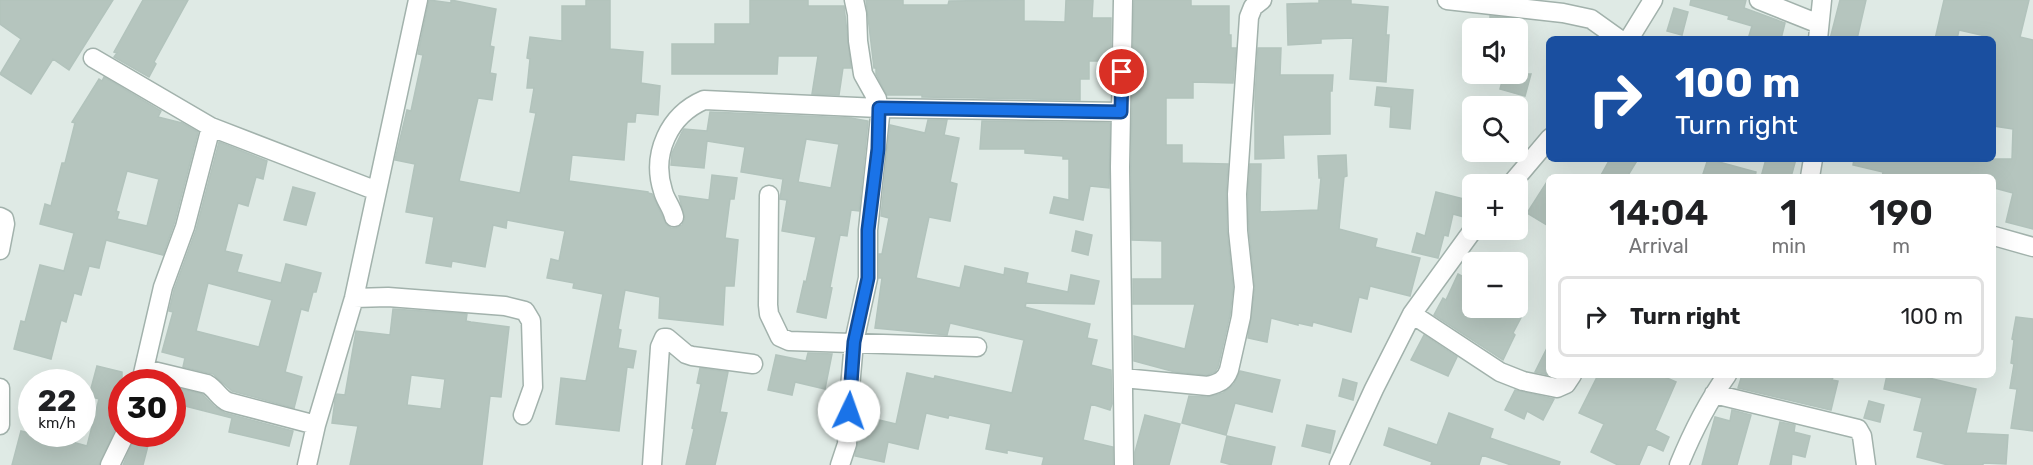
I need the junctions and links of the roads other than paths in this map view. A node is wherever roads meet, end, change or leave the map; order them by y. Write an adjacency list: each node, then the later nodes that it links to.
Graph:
1 (418, 0): 19 (street)
2 (854, 0): 14 (street)
3 (1123, 0): 15 (street)
4 (1262, 0): 33 (street)
5 (1447, 0): 9 (street)
6 (1653, 0): 12 (street)
7 (1759, 0): 10 (street)
8 (1821, 0): 10 (street)
9 (1489, 2): 11 (street)
10 (1819, 32)
11 (1615, 36)
12 (1631, 36)
13 (93, 58): 16 (street)
14 (879, 108): 15 (street); 22 (street); 29 (street)
15 (1121, 112): 33 (street)
16 (211, 127): 19 (street); 32 (street)
17 (1546, 143): 18 (street)
18 (1519, 174)
19 (377, 191): 27 (street)
20 (770, 195): 29 (street)
21 (0, 217): 26 (street)
22 (674, 217)
23 (1996, 237): 25 (street)
24 (1466, 240): 28 (street)
25 (2033, 247)
26 (0, 250)
27 (354, 298): 39 (street); 41 (street)
28 (1416, 317): 34 (street); 48 (street)
29 (854, 342): 30 (street); 46 (street)
30 (976, 347)
31 (753, 364): 45 (street)
32 (145, 369)
33 (1123, 378): 47 (street)
34 (1570, 378)
35 (1725, 378): 38 (street)
36 (186, 381): 41 (street)
37 (0, 388): 40 (street)
38 (1714, 394): 49 (street); 50 (street)
39 (523, 415)
40 (0, 425)
41 (316, 425): 44 (street)
42 (119, 447): 43 (street)
43 (110, 465)
44 (307, 465)
45 (652, 465)
46 (840, 465)
47 (1124, 465)
48 (1339, 465)
49 (1679, 465)
50 (1866, 465)

